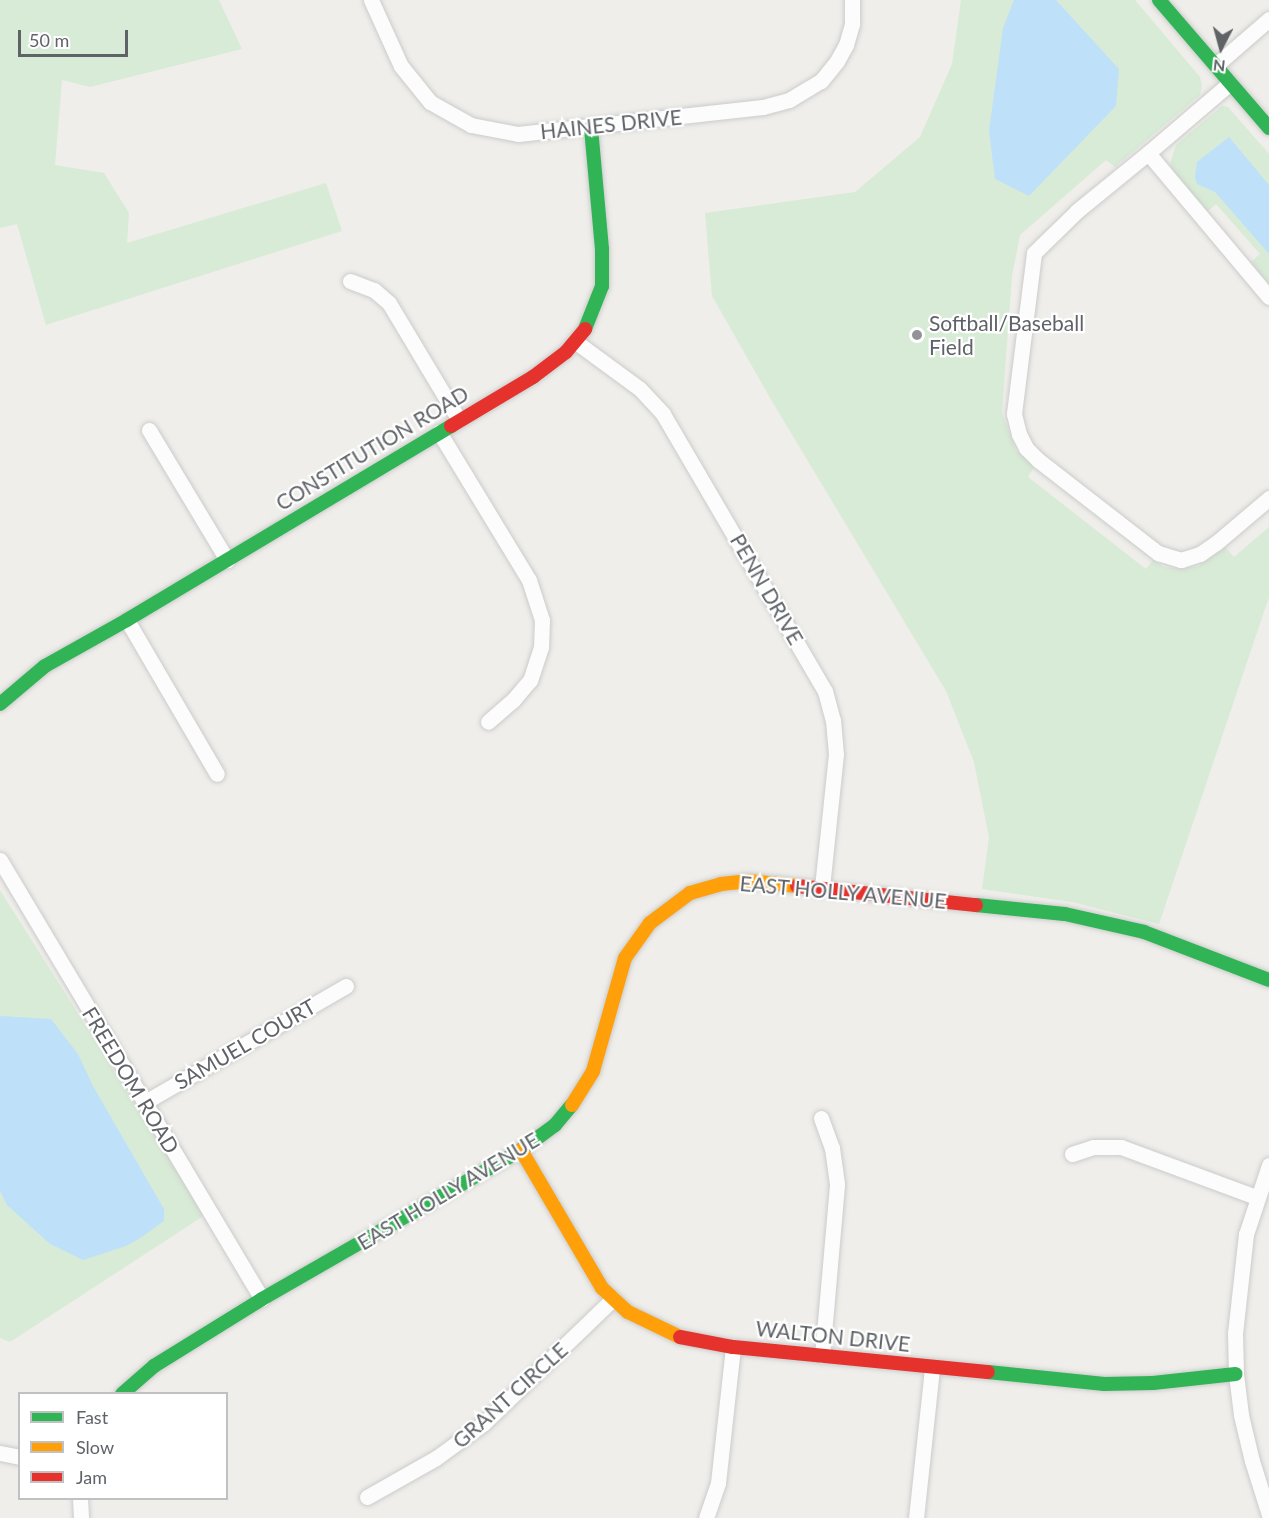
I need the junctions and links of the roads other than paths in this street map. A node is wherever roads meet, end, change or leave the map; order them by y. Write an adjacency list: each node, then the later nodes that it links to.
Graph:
1 (371, 0): 7 (street, HAINES DRIVE)
2 (852, 0): 7 (street, HAINES DRIVE)
3 (1159, 0): 5 (street)
4 (1269, 19): 5 (street)
5 (1216, 65): 6 (street)
6 (1230, 83): 8 (street); 9 (street)
7 (591, 127): 12 (street, CONSTITUTION ROAD)
8 (1269, 128)
9 (1148, 153): 11 (street); 16 (street)
10 (350, 281): 13 (street)
11 (1269, 297)
12 (576, 342): 13 (street, CONSTITUTION ROAD); 23 (street, PENN DRIVE)
13 (459, 420): 15 (street, CONSTITUTION ROAD)
14 (149, 430): 17 (street)
15 (439, 432): 17 (street, CONSTITUTION ROAD); 20 (street)
16 (1269, 498)
17 (227, 560): 18 (street, CONSTITUTION ROAD)
18 (127, 620): 19 (street, CONSTITUTION ROAD); 21 (street)
19 (0, 704)
20 (488, 722)
21 (217, 774)
22 (0, 860): 26 (street, FREEDOM ROAD)
23 (822, 888): 24 (street, EAST HOLLY AVENUE); 28 (street, EAST HOLLY AVENUE)
24 (1269, 980)
25 (346, 986): 26 (street, SAMUEL COURT)
26 (145, 1102): 32 (street, FREEDOM ROAD)
27 (821, 1118): 35 (street)
28 (521, 1150): 32 (street, EAST HOLLY AVENUE); 33 (street, WALTON DRIVE)
29 (1072, 1154): 31 (street)
30 (1269, 1165): 31 (street)
31 (1256, 1197): 37 (street)
32 (262, 1299): 38 (street, EAST HOLLY AVENUE)
33 (613, 1299): 34 (street, WALTON DRIVE); 41 (street, GRANT CIRCLE)
34 (733, 1347): 35 (street, WALTON DRIVE); 45 (street)
35 (822, 1355): 36 (street, WALTON DRIVE)
36 (932, 1368): 37 (street, WALTON DRIVE); 46 (street)
37 (1236, 1374): 43 (street)
38 (124, 1392)
39 (0, 1453): 40 (street)
40 (18, 1457)
41 (367, 1497)
42 (80, 1500): 44 (street)
43 (1269, 1515)
44 (81, 1518)
45 (706, 1518)
46 (916, 1518)

